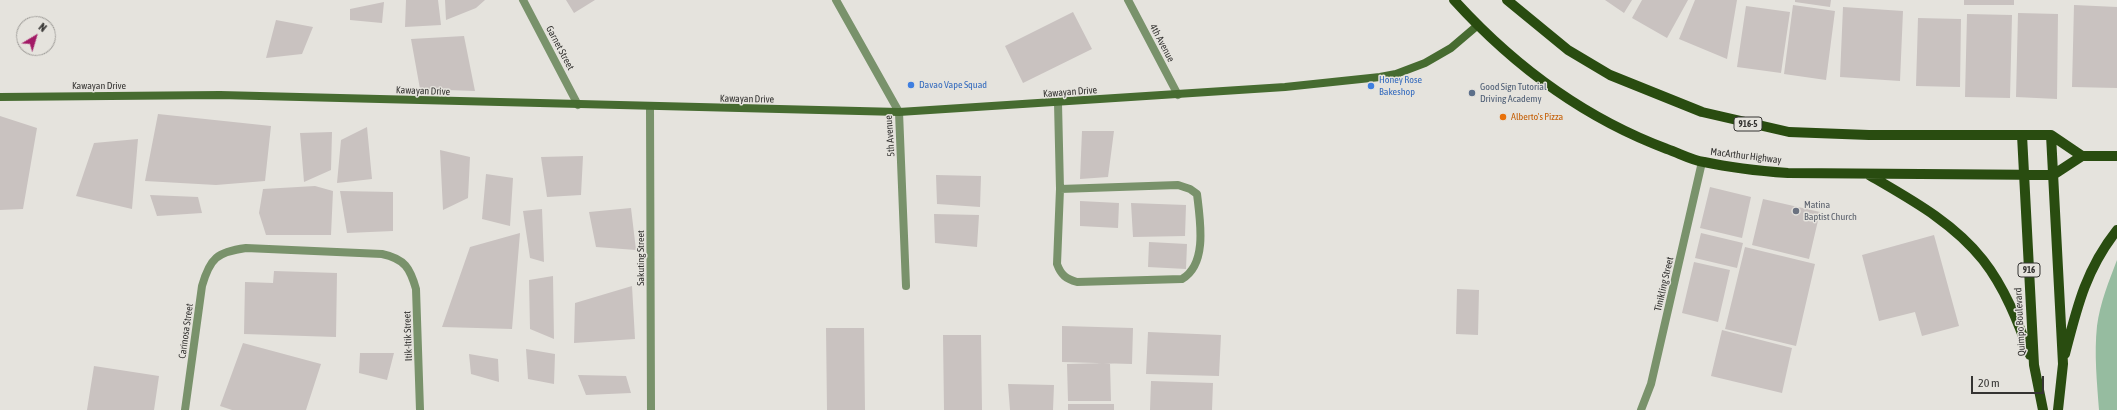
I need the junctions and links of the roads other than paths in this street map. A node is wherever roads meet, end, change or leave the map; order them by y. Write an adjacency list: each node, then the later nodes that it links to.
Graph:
1 (523, 0): 10 (street, Garnet Street)
2 (836, 0): 12 (street, 5th Avenue)
3 (1128, 0): 7 (street, 4th Avenue)
4 (1454, 0): 6 (main road, MacArthur Highway)
5 (1507, 0): 13 (main road, 916-5)
6 (1478, 25): 7 (street, Kawayan Drive); 17 (main road, MacArthur Highway)
7 (1178, 94): 9 (street, Kawayan Drive)
8 (0, 97): 10 (street, Kawayan Drive)
9 (1058, 103): 12 (street, Kawayan Drive); 21 (street)
10 (578, 105): 11 (street, Kawayan Drive)
11 (650, 107): 12 (street, Kawayan Drive); 29 (street, Sakuting Street)
12 (900, 112): 24 (street, 5th Avenue)
13 (2022, 135): 14 (main road, 916-5); 19 (main road, Quimpo Boulevard / 916)
14 (2051, 135): 15 (main road); 20 (main road)
15 (2082, 156): 16 (main road); 20 (main road)
16 (2117, 156)
17 (1702, 162): 18 (main road, MacArthur Highway); 30 (street, Tinikling Street)
18 (1869, 175): 19 (main road, MacArthur Highway); 26 (main road)
19 (2024, 175): 20 (main road, MacArthur Highway); 26 (main road, Quimpo Boulevard / 916)
20 (2053, 175): 25 (main road)
21 (1060, 189): 21 (street)
22 (2117, 230): 25 (main road)
23 (215, 258): 27 (street, Carinosa Street); 28 (street, Itik-Itik Street)
24 (906, 286)
25 (2063, 364): 32 (main road)
26 (2034, 365): 31 (main road, Quimpo Boulevard / 916)
27 (185, 410)
28 (420, 410)
29 (651, 410)
30 (1641, 410)
31 (2043, 410)
32 (2058, 410)

